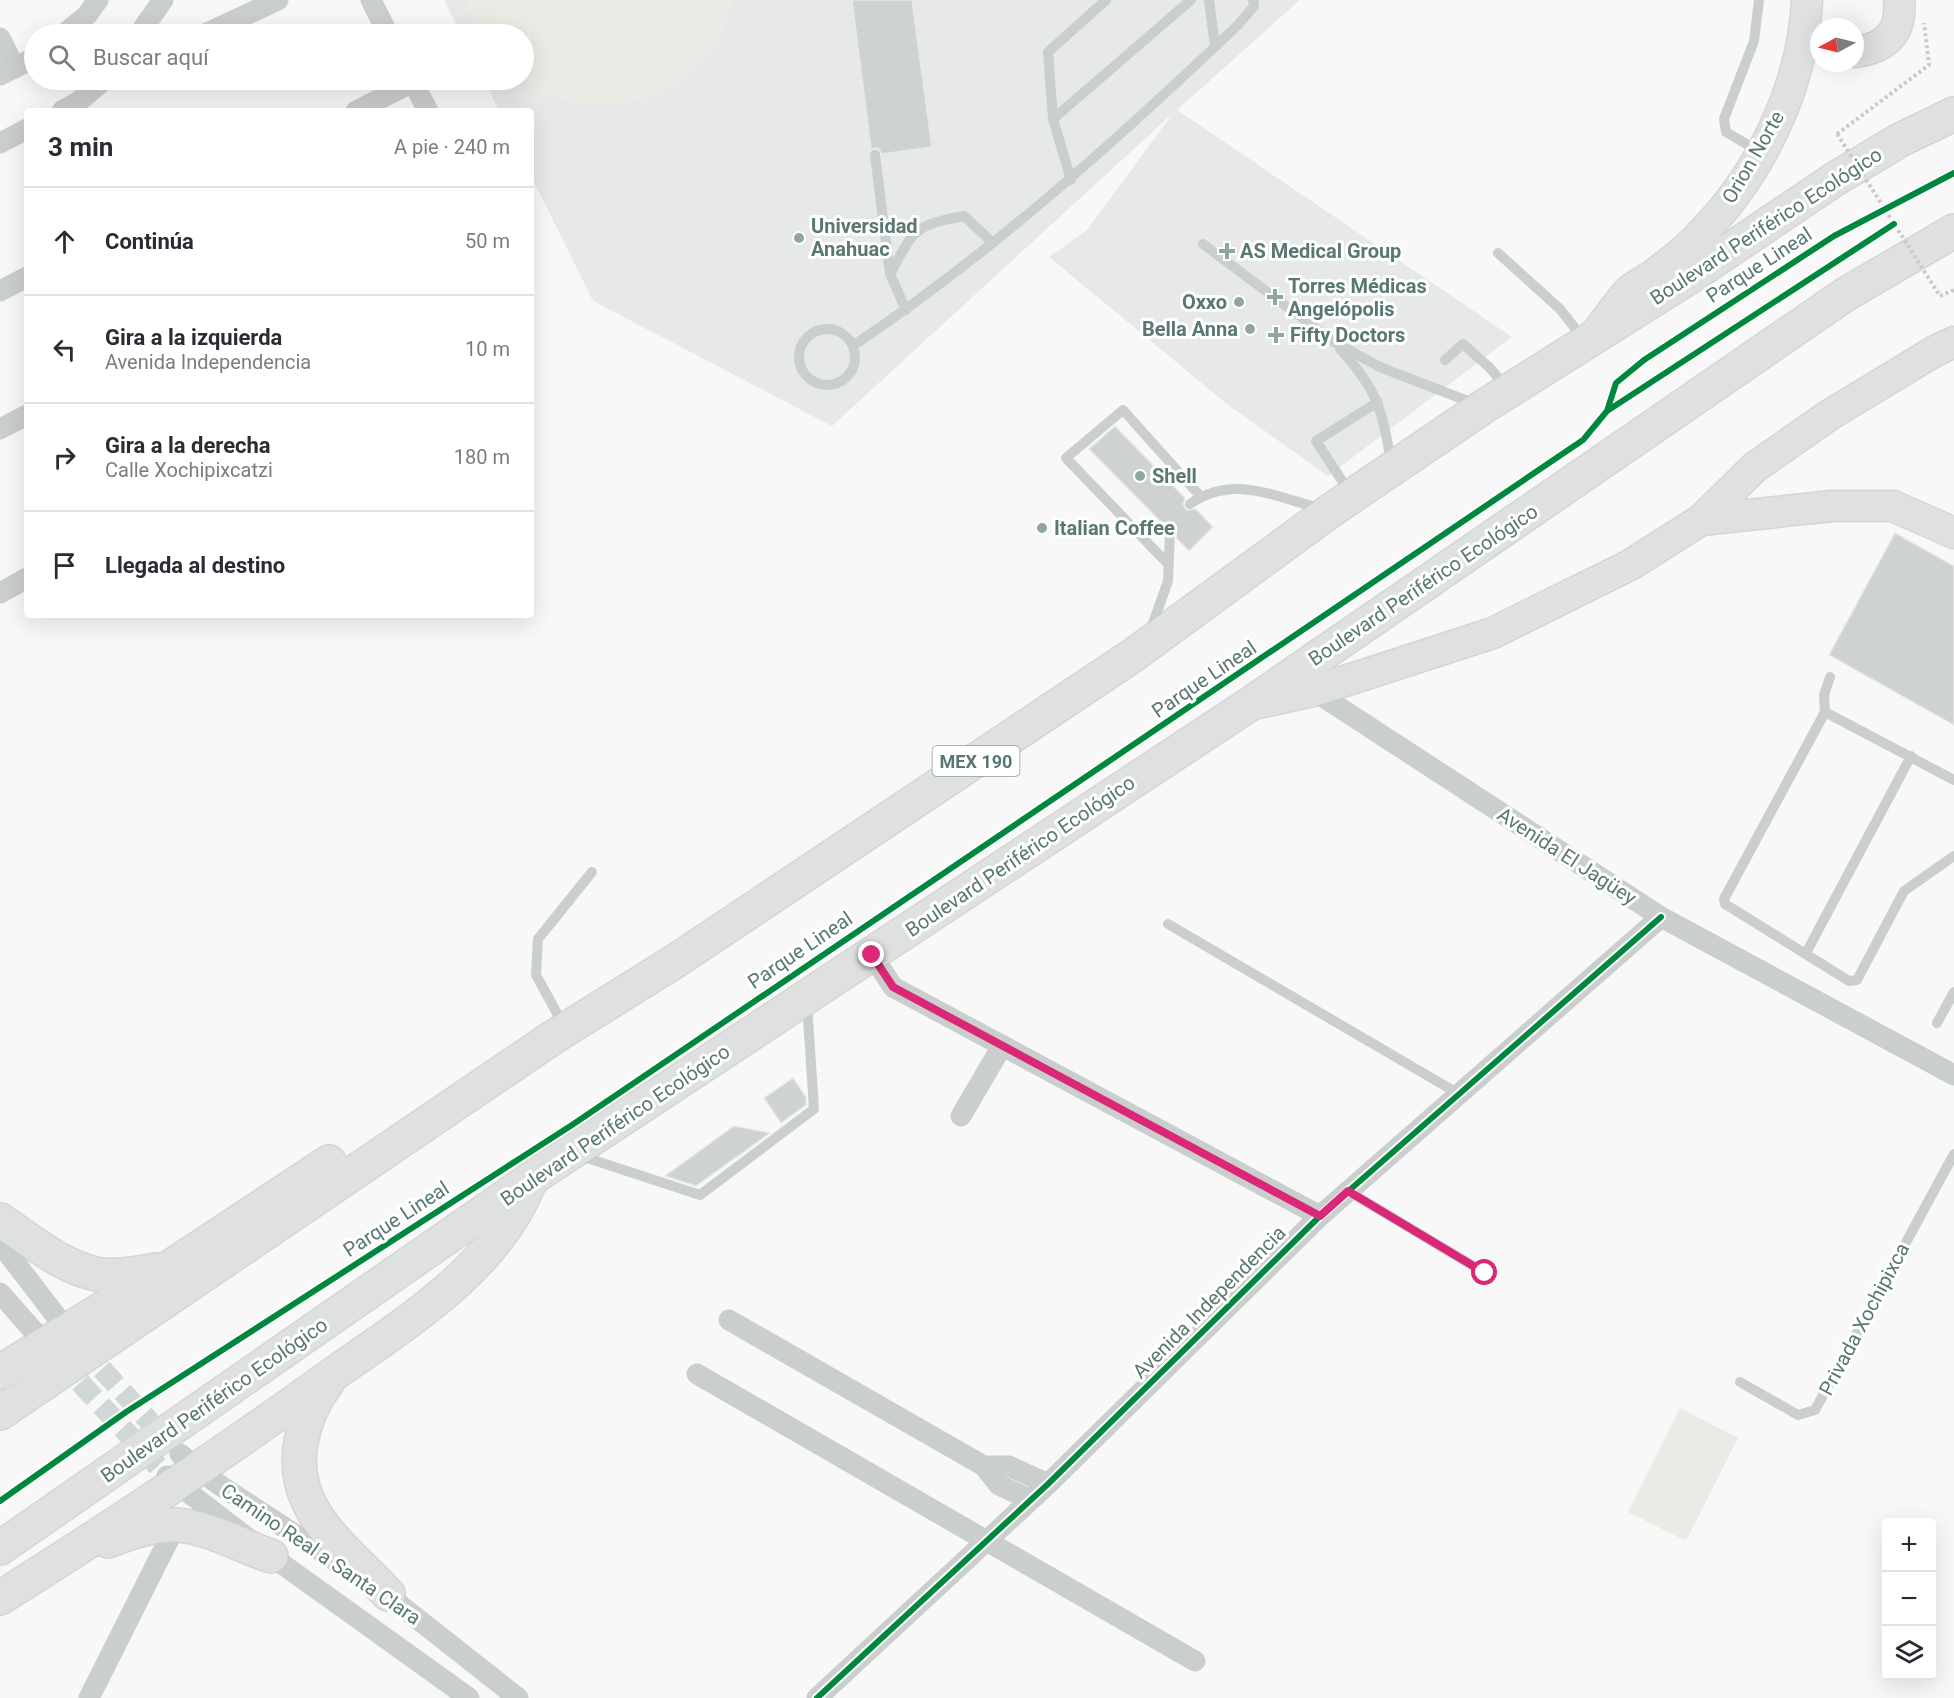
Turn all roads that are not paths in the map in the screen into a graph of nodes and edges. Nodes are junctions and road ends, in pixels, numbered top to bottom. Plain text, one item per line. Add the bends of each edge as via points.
1 (98, 0) edge
2 (163, 0) edge
3 (279, 0) edge
4 (370, 0) edge
5 (1106, 0) edge
6 (1191, 0) edge
7 (1209, 0) edge
8 (1759, 0) edge
9 (1899, 0) edge
10 (1256, 2) edge
11 (1807, 3) edge
12 (1810, 21) edge
13 (76, 24) edge
14 (147, 24) edge
15 (227, 24) edge
16 (383, 24) edge
17 (0, 38) edge
18 (1215, 47) junction
19 (1864, 49) edge
20 (24, 63) edge
21 (7, 71) edge
22 (92, 90) edge
23 (395, 90) edge
24 (417, 90) edge
25 (66, 108) edge
26 (362, 108) edge
27 (426, 108) edge
28 (1954, 114) edge
29 (1053, 120) junction
30 (24, 131) edge
31 (0, 143) edge
32 (1761, 152) junction
33 (875, 155) dead end
34 (1071, 180) junction
35 (1954, 231) edge
36 (992, 242) junction
37 (1203, 244) dead end
38 (1498, 253) dead end
39 (890, 274) junction
40 (24, 279) edge
41 (0, 291) edge
42 (906, 310) junction
43 (1590, 338) junction
44 (1334, 342) junction
45 (1954, 342) edge
46 (854, 345) junction
47 (1445, 360) dead end
48 (1495, 398) junction
49 (1378, 402) junction
50 (24, 417) edge
51 (0, 429) edge
52 (1392, 469) junction
53 (1201, 496) junction
54 (1341, 503) junction
55 (1190, 504) dead end
56 (1701, 520) junction
57 (1170, 531) dead end
58 (1954, 533) edge
59 (1169, 565) junction
60 (24, 580) edge
61 (0, 593) edge
62 (1132, 656) junction
63 (1830, 677) dead end
64 (1314, 691) junction
65 (1247, 706) junction
66 (1825, 712) junction
67 (1911, 756) junction
68 (1954, 780) edge
69 (1954, 856) edge
70 (592, 872) dead end
71 (1661, 917) junction
72 (1168, 924) dead end
73 (1806, 953) junction
74 (872, 955) junction
75 (1954, 992) edge
76 (807, 997) junction
77 (1937, 1023) dead end
78 (559, 1033) junction
79 (1002, 1046) junction
80 (1954, 1075) edge
81 (1459, 1094) junction
82 (961, 1116) dead end
83 (572, 1153) junction
84 (1954, 1154) edge
85 (531, 1179) junction
86 (1348, 1191) junction
87 (1320, 1216) junction
88 (0, 1220) edge
89 (0, 1243) edge
90 (167, 1269) junction
91 (1485, 1273) dead end
92 (0, 1293) edge
93 (729, 1320) dead end
94 (60, 1342) junction
95 (337, 1371) junction
96 (0, 1372) edge
97 (698, 1374) dead end
98 (1740, 1382) dead end
99 (0, 1413) edge
100 (984, 1466) junction
101 (181, 1471) junction
102 (1048, 1484) junction
103 (1031, 1500) junction
104 (176, 1525) junction
105 (987, 1542) junction
106 (0, 1548) edge
107 (69, 1555) junction
108 (271, 1556) junction
109 (388, 1594) junction
110 (0, 1598) edge
111 (1195, 1661) dead end
112 (89, 1698) edge
113 (469, 1698) edge
114 (518, 1698) edge
115 (817, 1698) edge

1 - 13 street
2 - 14 street
3 - 15 street
4 - 16 street
5 - 29 lane via 1048,52
6 - 29 lane
7 - 18 lane
8 - 32 lane via 1754,41 1724,119 1726,132
9 - 19 street via 1900,20 1894,33
10 - 18 lane
11 - 12 street
11 - 32 street, Orion Norte via 1789,92
17 - 21 street
18 - 34 lane
20 - 21 street
22 - 25 street
23 - 26 street
24 - 27 street
28 - 43 highway, Boulevard Periférico Ecológico / MEX 190 via 1900,140 1835,179
29 - 34 lane
30 - 31 street
32 - 43 street, Orion Norte via 1701,235 1630,291
33 - 39 lane
34 - 36 lane
35 - 65 highway, Boulevard Periférico Ecológico via 1846,294
36 - 39 lane via 964,216 928,223 912,235
36 - 42 lane
37 - 44 lane
38 - 43 lane
39 - 42 lane
40 - 41 street
42 - 46 lane
43 - 48 highway, Boulevard Periférico Ecológico / MEX 190
44 - 48 lane via 1380,367
44 - 49 lane via 1365,377
45 - 56 street via 1832,414 1764,461
46 - 46 lane via 844,333 827,328 810,333 800,348 800,366 810,381 827,386 844,380 855,366
47 - 48 lane via 1463,344 1490,368
48 - 52 highway, Boulevard Periférico Ecológico / MEX 190
49 - 52 lane
49 - 54 lane via 1316,441
50 - 51 street
52 - 54 highway, Boulevard Periférico Ecológico / MEX 190
53 - 54 lane via 1214,490 1238,488
53 - 55 lane
53 - 59 lane via 1123,410 1066,458
54 - 62 highway, Boulevard Periférico Ecológico / MEX 190
56 - 58 street via 1832,506 1893,507
56 - 64 street via 1630,565 1493,633
57 - 59 lane
59 - 62 lane via 1158,616
60 - 61 street
62 - 78 highway, Boulevard Periférico Ecológico / MEX 190 via 677,960
63 - 66 lane via 1824,695
64 - 65 street
64 - 71 street, Avenida El Jagüey
65 - 74 highway, Boulevard Periférico Ecológico
66 - 67 lane
66 - 73 lane via 1724,898 1725,904
67 - 68 lane
67 - 73 lane
69 - 73 lane via 1904,891 1857,980 1849,981
70 - 78 lane via 538,939 536,975
71 - 80 street, Avenida El Jagüey
71 - 81 street, Avenida Independencia
72 - 81 lane
74 - 76 highway, Boulevard Periférico Ecológico
74 - 79 street via 893,987
75 - 77 lane
76 - 83 highway, Boulevard Periférico Ecológico
76 - 83 lane via 814,1109 700,1195
78 - 90 highway via 531,1040 483,1064
78 - 99 highway, Boulevard Periférico Ecológico / MEX 190
79 - 82 street
79 - 87 street
81 - 86 street, Avenida Independencia
83 - 85 highway, Boulevard Periférico Ecológico
84 - 98 lane, Privada Xochipixca via 1815,1410 1798,1415
85 - 95 highway via 519,1210 467,1271
85 - 106 highway, Boulevard Periférico Ecológico
86 - 87 street, Avenida Independencia
86 - 91 lane
87 - 102 street, Avenida Independencia
88 - 90 highway via 67,1262 100,1275
89 - 94 street
90 - 94 highway
92 - 94 street
93 - 100 street
94 - 96 highway
95 - 101 highway
95 - 109 highway via 315,1401 302,1435 298,1472 302,1490 323,1526
97 - 105 street
100 - 102 street via 1009,1466
100 - 103 street via 999,1485
101 - 107 highway
101 - 108 street, Camino Real a Santa Clara
101 - 109 street, Camino Real a Santa Clara
102 - 103 street, Avenida Independencia
103 - 105 street, Avenida Independencia
104 - 107 highway via 121,1536
104 - 108 highway via 223,1537
104 - 112 street
105 - 111 street
105 - 115 street, Avenida Independencia
107 - 110 highway
108 - 113 street, Camino Real a Santa Clara
109 - 114 street, Camino Real a Santa Clara

